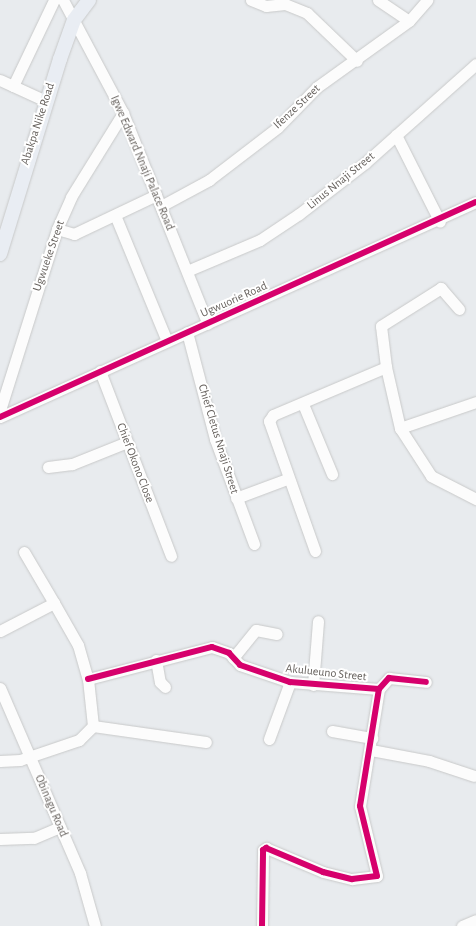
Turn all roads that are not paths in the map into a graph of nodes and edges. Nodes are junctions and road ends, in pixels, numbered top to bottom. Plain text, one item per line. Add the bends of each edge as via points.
1 (54, 0) edge
2 (83, 0) edge
3 (89, 0) edge
4 (251, 0) edge
5 (378, 0) edge
6 (427, 0) edge
7 (69, 11) edge
8 (409, 21) junction
9 (357, 61) junction
10 (476, 64) edge
11 (0, 80) edge
12 (13, 86) junction
13 (43, 100) junction
14 (123, 113) junction
15 (396, 135) junction
16 (156, 195) junction
17 (476, 202) edge
18 (161, 206) junction
19 (115, 215) junction
20 (440, 222) junction
21 (57, 228) junction
22 (1, 236) edge
23 (0, 254) edge
24 (187, 271) junction
25 (459, 309) dead end
26 (208, 324) junction
27 (187, 332) junction
28 (167, 341) junction
29 (386, 367) junction
30 (100, 371) junction
31 (476, 402) edge
32 (303, 404) junction
33 (0, 410) edge
34 (0, 417) edge
35 (400, 428) junction
36 (128, 442) junction
37 (48, 467) dead end
38 (332, 474) dead end
39 (287, 479) junction
40 (236, 498) junction
41 (476, 499) edge
42 (254, 544) dead end
43 (315, 551) dead end
44 (24, 552) dead end
45 (171, 556) dead end
46 (54, 603) junction
47 (318, 621) dead end
48 (0, 631) edge
49 (277, 634) dead end
50 (233, 658) junction
51 (156, 660) junction
52 (88, 679) junction
53 (290, 682) junction
54 (426, 682) dead end
55 (313, 685) junction
56 (165, 687) dead end
57 (0, 688) edge
58 (379, 689) junction
59 (93, 726) junction
60 (332, 731) dead end
61 (372, 738) junction
62 (270, 739) dead end
63 (206, 742) dead end
64 (371, 750) junction
65 (29, 757) junction
66 (0, 761) edge
67 (474, 776) dead end
68 (60, 827) junction
69 (0, 839) edge
70 (476, 920) edge
71 (95, 926) edge
72 (262, 926) edge
73 (462, 926) edge

1 - 12 street
2 - 7 main road, Abakpa Nike Road
3 - 7 main road, Abakpa Nike Road
4 - 9 street via 266,6 285,4 306,13
5 - 8 street
6 - 8 street, Ifenze Street
7 - 13 main road, Abakpa Nike Road
7 - 14 street, Igwe Edward Nnaji Palace Road
8 - 9 street, Ifenze Street
9 - 18 street, Ifenze Street via 317,87 278,127 209,180
10 - 15 street, Linus Nnaji Street
11 - 12 street
12 - 13 street
13 - 22 main road, Abakpa Nike Road
14 - 16 street, Igwe Edward Nnaji Palace Road
14 - 21 street, Ugwueke Street via 71,197
15 - 20 street
15 - 24 street, Linus Nnaji Street via 299,214 260,240
16 - 18 street, Igwe Edward Nnaji Palace Road
16 - 19 street
17 - 20 street, Ugwuorie Road
18 - 24 street, Igwe Edward Nnaji Palace Road
19 - 21 street via 74,234
19 - 28 street
20 - 26 street, Ugwuorie Road
21 - 33 street, Ugwueke Street
22 - 23 main road, Abakpa Nike Road
24 - 26 street, Igwe Edward Nnaji Palace Road
25 - 29 street via 441,288 383,324
26 - 27 street, Ugwuorie Road
27 - 28 street, Ugwuorie Road
27 - 40 street, Chief Cletus Nnaji Street via 215,439
28 - 30 street, Ugwuorie Road
29 - 32 street
29 - 35 street
30 - 34 street, Ugwuorie Road
30 - 36 street, Chief Okono Close
31 - 35 street
32 - 38 street
32 - 39 street via 273,415 269,421
35 - 41 street via 431,476
36 - 37 street via 72,464
36 - 45 street, Chief Okono Close
39 - 40 street
39 - 43 street
40 - 42 street, Chief Cletus Nnaji Street
44 - 46 street
46 - 48 street
46 - 52 street via 78,645
47 - 55 street
49 - 50 street via 256,630
50 - 51 street, Akulueuno Street via 212,646
50 - 53 street, Akulueuno Street via 254,670
51 - 52 street, Akulueuno Street
51 - 56 street via 160,682
52 - 59 street
53 - 55 street, Akulueuno Street
53 - 62 street
54 - 58 street, Akulueuno Street via 389,678
55 - 58 street, Akulueuno Street
57 - 65 street, Obinagu Road
58 - 61 street
59 - 63 street
59 - 65 street via 79,740
60 - 61 street
61 - 64 street
64 - 67 street via 429,761
64 - 72 street via 360,806 377,876 352,879 323,872 266,848 263,850
65 - 66 street
65 - 68 street, Obinagu Road
68 - 69 street via 34,838
68 - 71 street, Obinagu Road via 80,873
70 - 73 street

